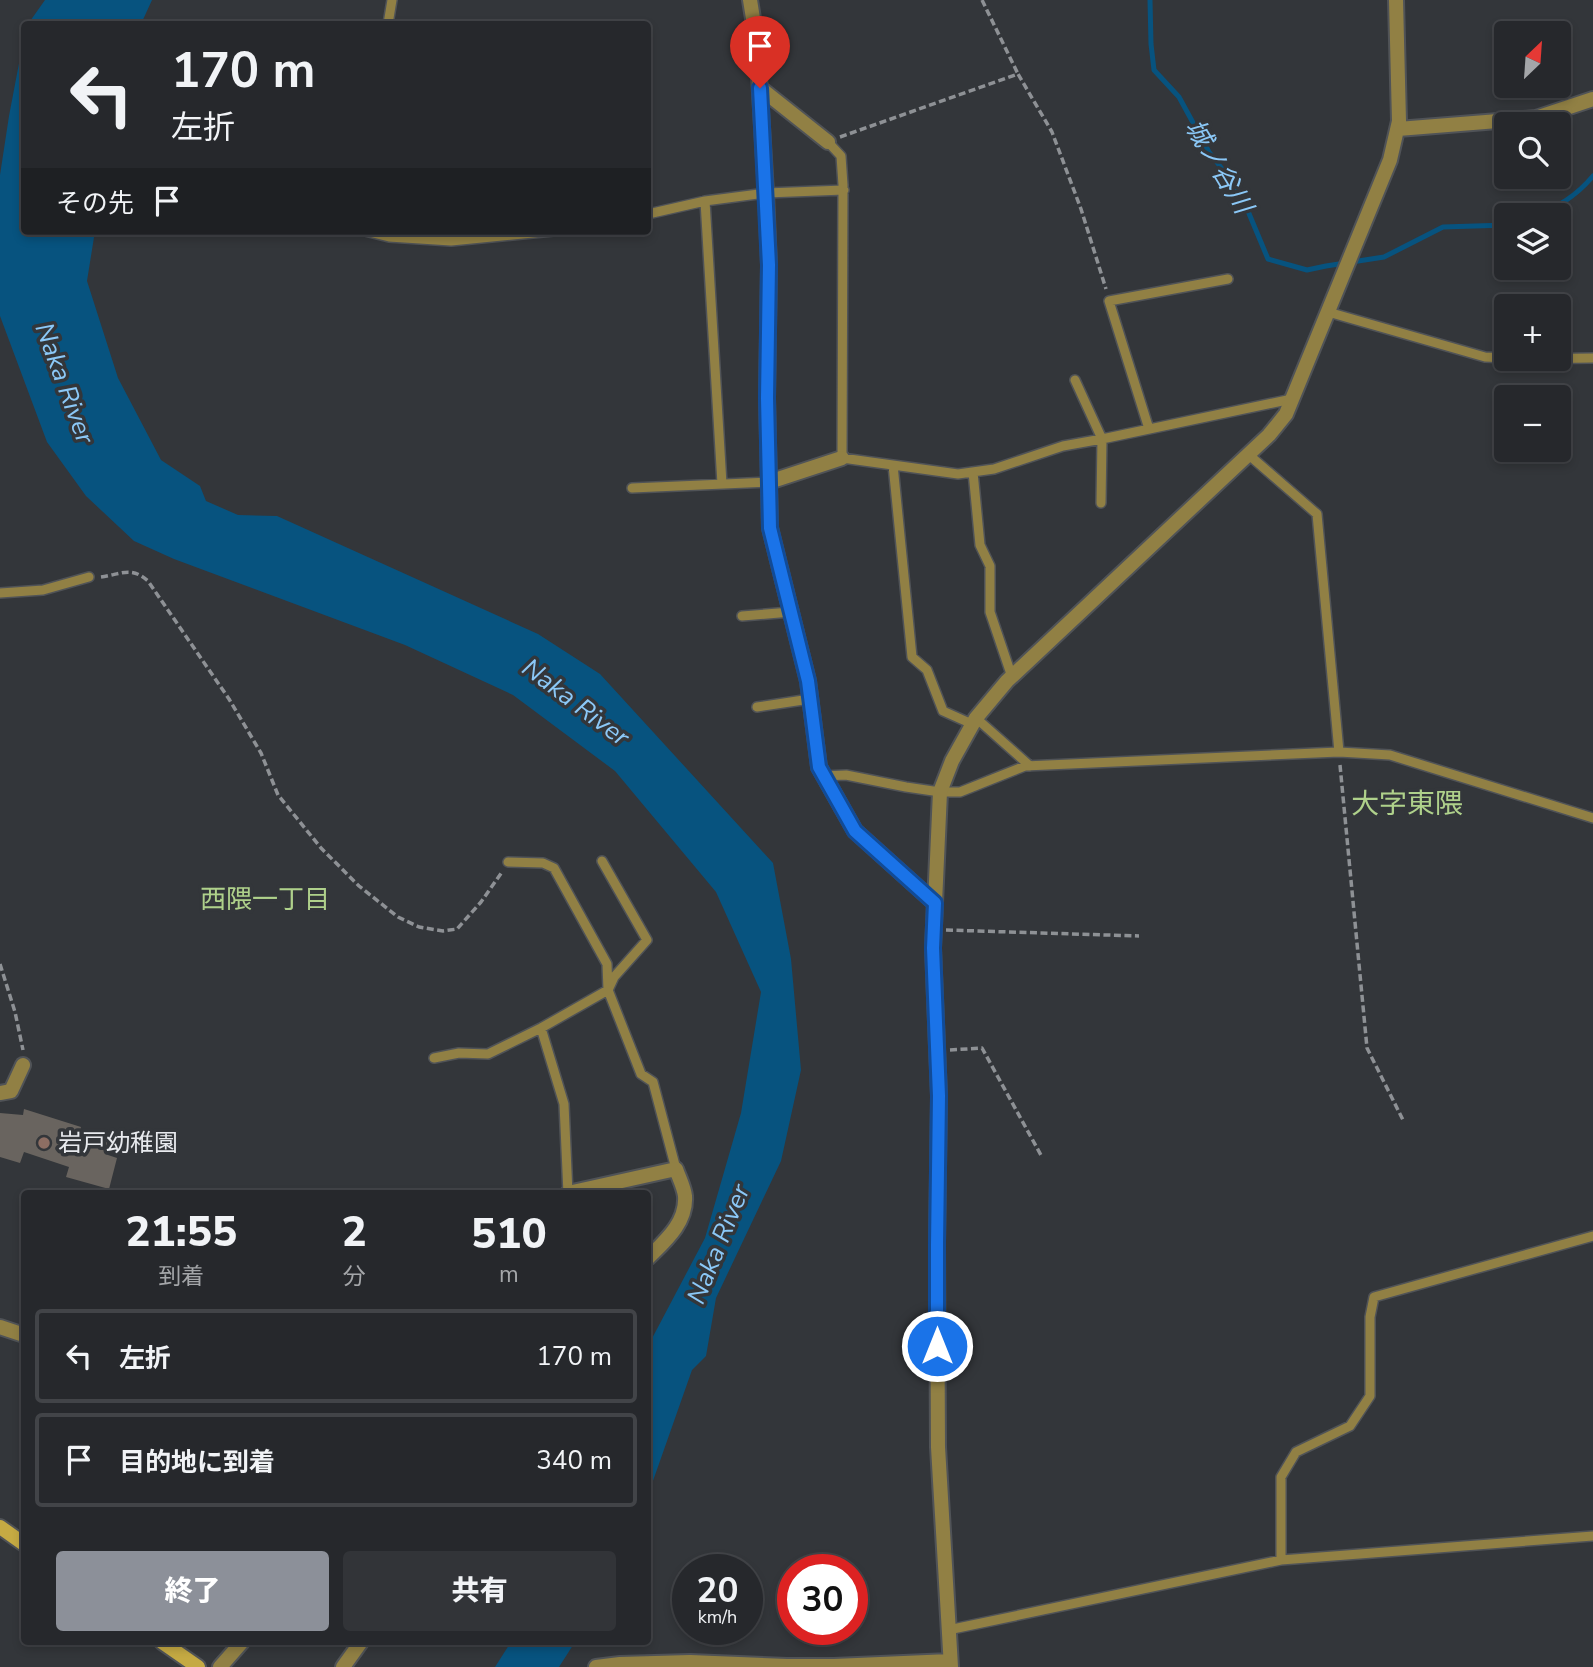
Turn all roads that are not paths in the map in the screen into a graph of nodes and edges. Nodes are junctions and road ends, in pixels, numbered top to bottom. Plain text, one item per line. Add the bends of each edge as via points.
1 (392, 0) edge
2 (750, 0) edge
3 (1396, 0) edge
4 (388, 21) edge
5 (760, 88) junction
6 (1593, 99) edge
7 (1398, 129) junction
8 (828, 142) joint
9 (844, 190) junction
10 (766, 193) junction
11 (705, 201) junction
12 (651, 213) edge
13 (381, 235) edge
14 (512, 235) edge
15 (1228, 279) dead end
16 (1328, 312) junction
17 (1494, 357) edge
18 (1571, 358) edge
19 (1593, 358) edge
20 (1075, 380) dead end
21 (1292, 398) junction
22 (1149, 429) junction
23 (1102, 439) junction
24 (1249, 455) junction
25 (842, 458) junction
26 (893, 465) junction
27 (973, 472) junction
28 (769, 482) junction
29 (722, 484) junction
30 (632, 488) dead end
31 (1101, 503) dead end
32 (89, 577) road end
33 (0, 593) edge
34 (791, 612) junction
35 (742, 616) dead end
36 (1012, 677) junction
37 (810, 699) junction
38 (757, 707) dead end
39 (974, 721) junction
40 (1339, 752) junction
41 (1030, 766) junction
42 (824, 775) junction
43 (940, 792) junction
44 (1593, 818) edge
45 (602, 861) dead end
46 (508, 862) road end
47 (935, 903) junction
48 (608, 990) junction
49 (541, 1028) junction
50 (434, 1058) dead end
51 (23, 1065) road end
52 (0, 1093) edge
53 (676, 1169) junction
54 (568, 1190) edge
55 (582, 1190) edge
56 (1593, 1236) edge
57 (651, 1255) edge
58 (0, 1327) edge
59 (21, 1334) edge
60 (0, 1527) edge
61 (1593, 1536) edge
62 (21, 1542) edge
63 (1281, 1560) junction
64 (948, 1630) junction
65 (166, 1645) edge
66 (239, 1645) edge
67 (359, 1645) edge
68 (951, 1664) edge
69 (198, 1667) edge
70 (220, 1667) edge
71 (343, 1667) edge
72 (596, 1667) edge

1 - 4 lane
2 - 5 street
3 - 7 street
5 - 8 street
5 - 10 street
6 - 7 street via 1536,118
7 - 16 street via 1390,160
8 - 9 lane via 841,156
9 - 10 lane
9 - 25 lane
10 - 11 lane
10 - 28 street
11 - 12 lane
11 - 29 lane
13 - 14 lane via 451,241
15 - 22 lane via 1109,301
16 - 17 lane
16 - 21 street
18 - 19 lane
20 - 23 lane
21 - 22 lane
21 - 24 street via 1286,414
22 - 23 lane
23 - 27 lane
23 - 31 lane
24 - 36 street
24 - 40 lane via 1317,514
25 - 26 lane
25 - 28 street
26 - 27 lane
26 - 39 lane via 912,657 927,670 943,711
27 - 36 lane via 981,545 990,566 990,612
28 - 29 lane
28 - 34 street via 770,528
29 - 30 lane
32 - 33 lane via 43,590
34 - 35 lane
34 - 37 street
36 - 39 street
37 - 38 lane
37 - 42 street
39 - 41 lane
39 - 43 street
40 - 41 lane
40 - 44 lane via 1390,755
41 - 43 lane via 960,792
42 - 43 lane
42 - 47 street via 855,831
43 - 47 street
45 - 48 lane via 647,940
46 - 48 lane via 543,863 554,868 607,964
47 - 64 street via 938,1447
48 - 49 lane
48 - 53 lane via 641,1074 653,1082
49 - 50 lane via 488,1054
49 - 54 lane via 564,1104
51 - 52 street via 10,1091
53 - 55 street
53 - 57 street via 685,1195 684,1209 676,1229
56 - 63 lane via 1374,1297 1370,1396 1350,1426 1296,1452 1281,1477
58 - 59 street
60 - 62 street
61 - 63 lane
63 - 64 lane
64 - 68 street
65 - 69 street
66 - 70 street
67 - 71 street
68 - 72 street via 690,1662

